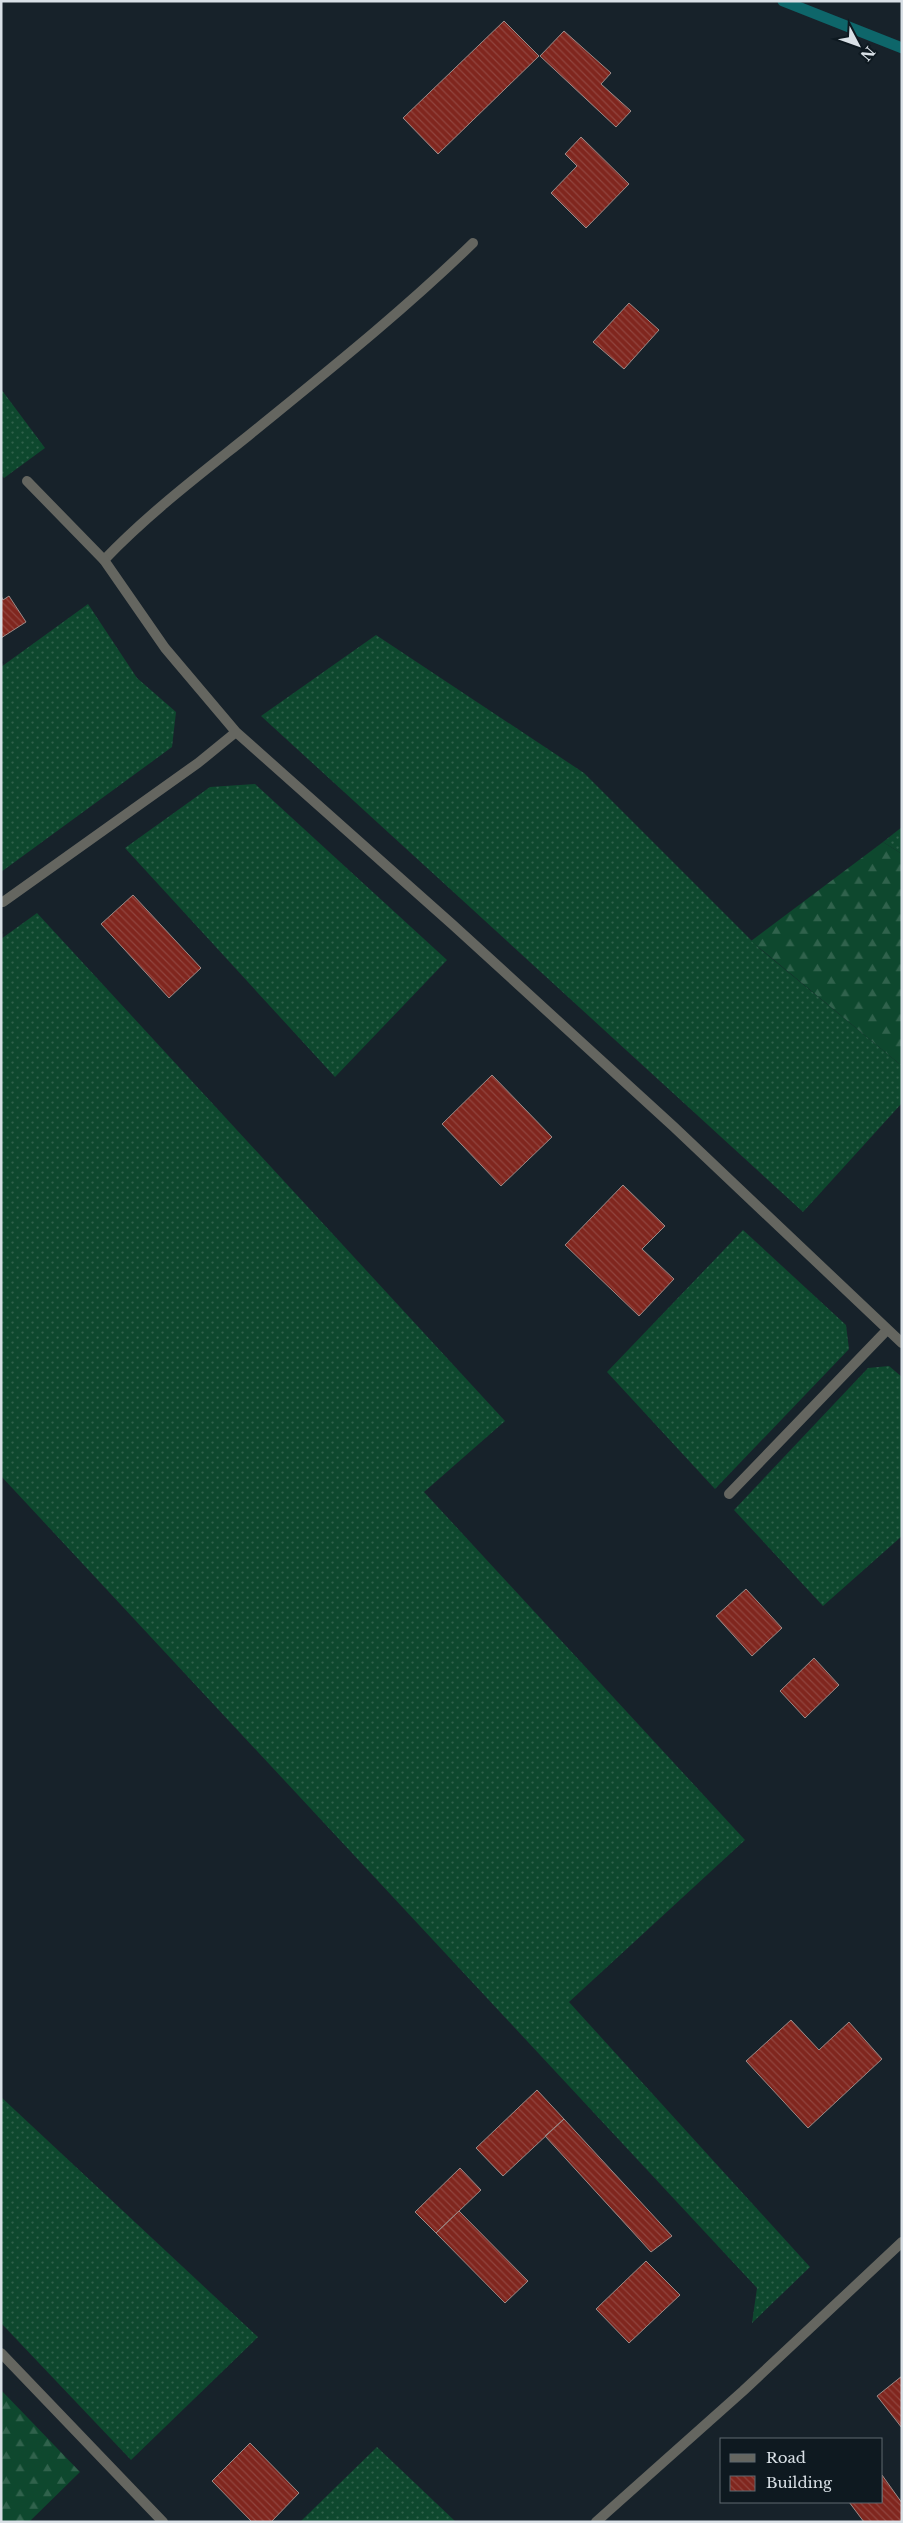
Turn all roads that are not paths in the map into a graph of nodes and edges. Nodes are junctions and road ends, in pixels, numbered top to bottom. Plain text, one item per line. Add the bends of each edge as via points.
1 (472, 243) dead end
2 (27, 481) dead end
3 (104, 560) junction
4 (236, 732) junction
5 (4, 902) dead end
6 (887, 1330) junction
7 (902, 1343) edge
8 (729, 1494) dead end
9 (902, 2242) edge
10 (1, 2353) edge
11 (162, 2522) edge
12 (596, 2522) edge

1 - 3 street via 431,284 162,503
2 - 3 street
3 - 4 street via 166,648
4 - 5 street via 198,763
4 - 6 street via 674,1127
6 - 7 street
6 - 8 street
9 - 12 street via 786,2352
10 - 11 street

